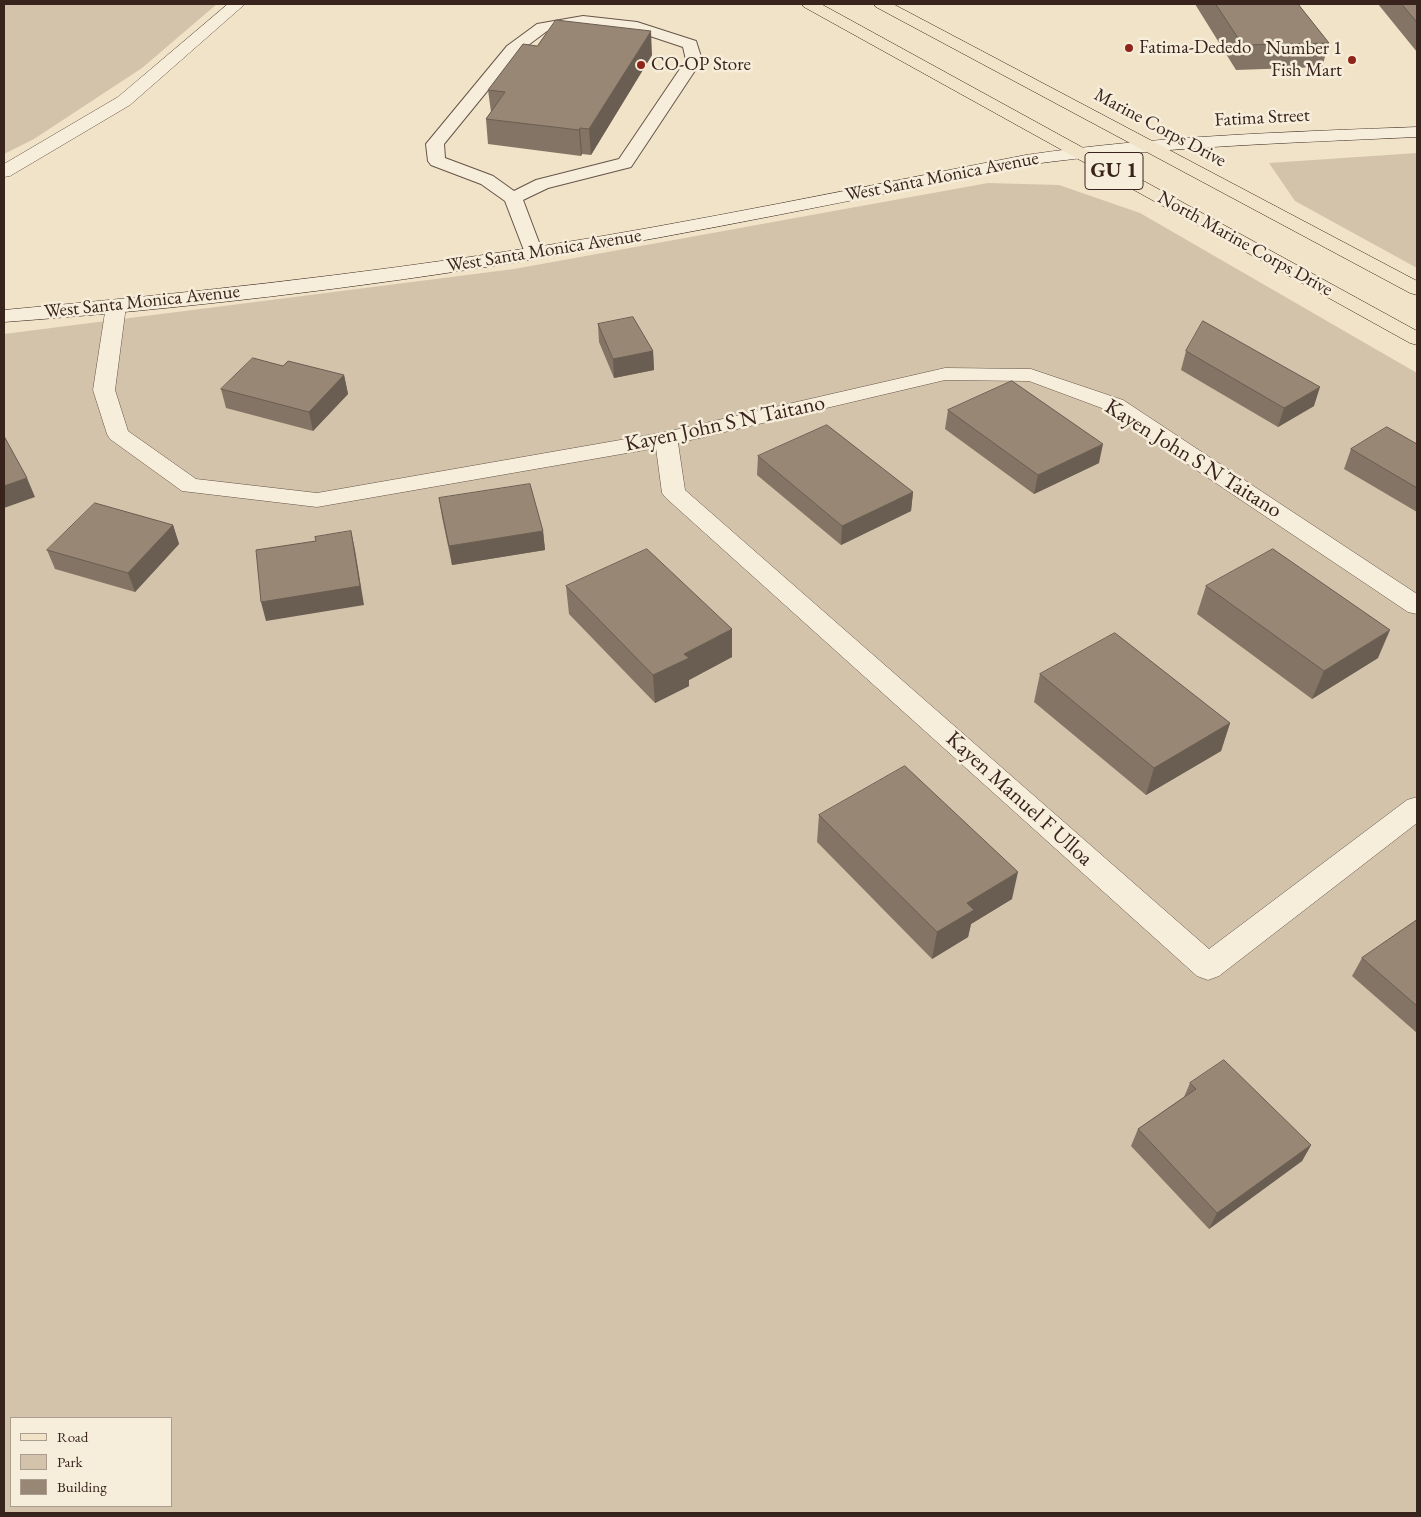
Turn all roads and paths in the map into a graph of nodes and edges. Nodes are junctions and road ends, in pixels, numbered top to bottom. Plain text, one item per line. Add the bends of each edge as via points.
1 (237, 4) edge
2 (810, 4) edge
3 (882, 4) edge
4 (1417, 132) edge
5 (1145, 145) junction
6 (1078, 152) junction
7 (4, 172) edge
8 (513, 198) junction
9 (534, 253) junction
10 (1417, 289) edge
11 (116, 306) junction
12 (4, 316) edge
13 (1417, 339) edge
14 (666, 439) junction
15 (1417, 606) edge
16 (1417, 808) edge

1 - 7 street via 124,101
2 - 6 main road, North Marine Corps Drive / GU 1
3 - 5 main road, Marine Corps Drive / GU 1
4 - 5 street, Fatima Street
5 - 6 street, Fatima Street
5 - 10 main road, Marine Corps Drive / GU 1
6 - 9 street, West Santa Monica Avenue
6 - 13 main road, North Marine Corps Drive / GU 1
8 - 8 lane via 487,180 438,161 434,144 513,49 542,28 583,21 637,27 690,44 694,60 625,163 542,184
8 - 9 lane
9 - 11 street, West Santa Monica Avenue via 345,281
11 - 12 street, West Santa Monica Avenue
11 - 14 street, Kayen John S N Taitano via 104,390 118,434 190,486 318,500
14 - 15 street, Kayen John S N Taitano via 945,374 1031,376 1115,405
14 - 16 street, Kayen Manuel F Ulloa via 674,493 1208,967

